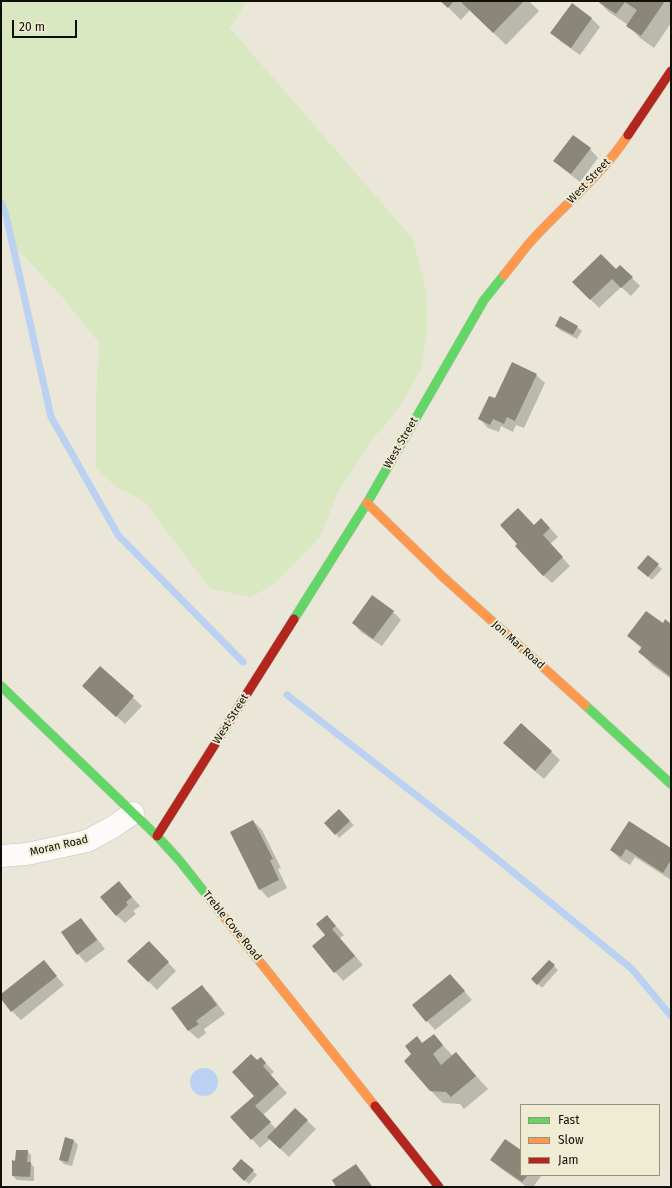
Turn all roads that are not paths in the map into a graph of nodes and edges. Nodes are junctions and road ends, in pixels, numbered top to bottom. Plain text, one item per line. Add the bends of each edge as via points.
1 (671, 71) edge
2 (367, 503) junction
3 (1, 686) edge
4 (671, 784) edge
5 (133, 813) junction
6 (157, 836) junction
7 (1, 856) edge
8 (440, 1187) edge

1 - 2 street, West Street via 617,152 534,239 484,300
2 - 4 street, Jon Mar Road via 448,581
2 - 6 street, West Street
3 - 5 street, Treble Cove Road
5 - 6 street, Treble Cove Road
5 - 7 street, Moran Road via 87,841 27,854
6 - 8 street, Treble Cove Road

